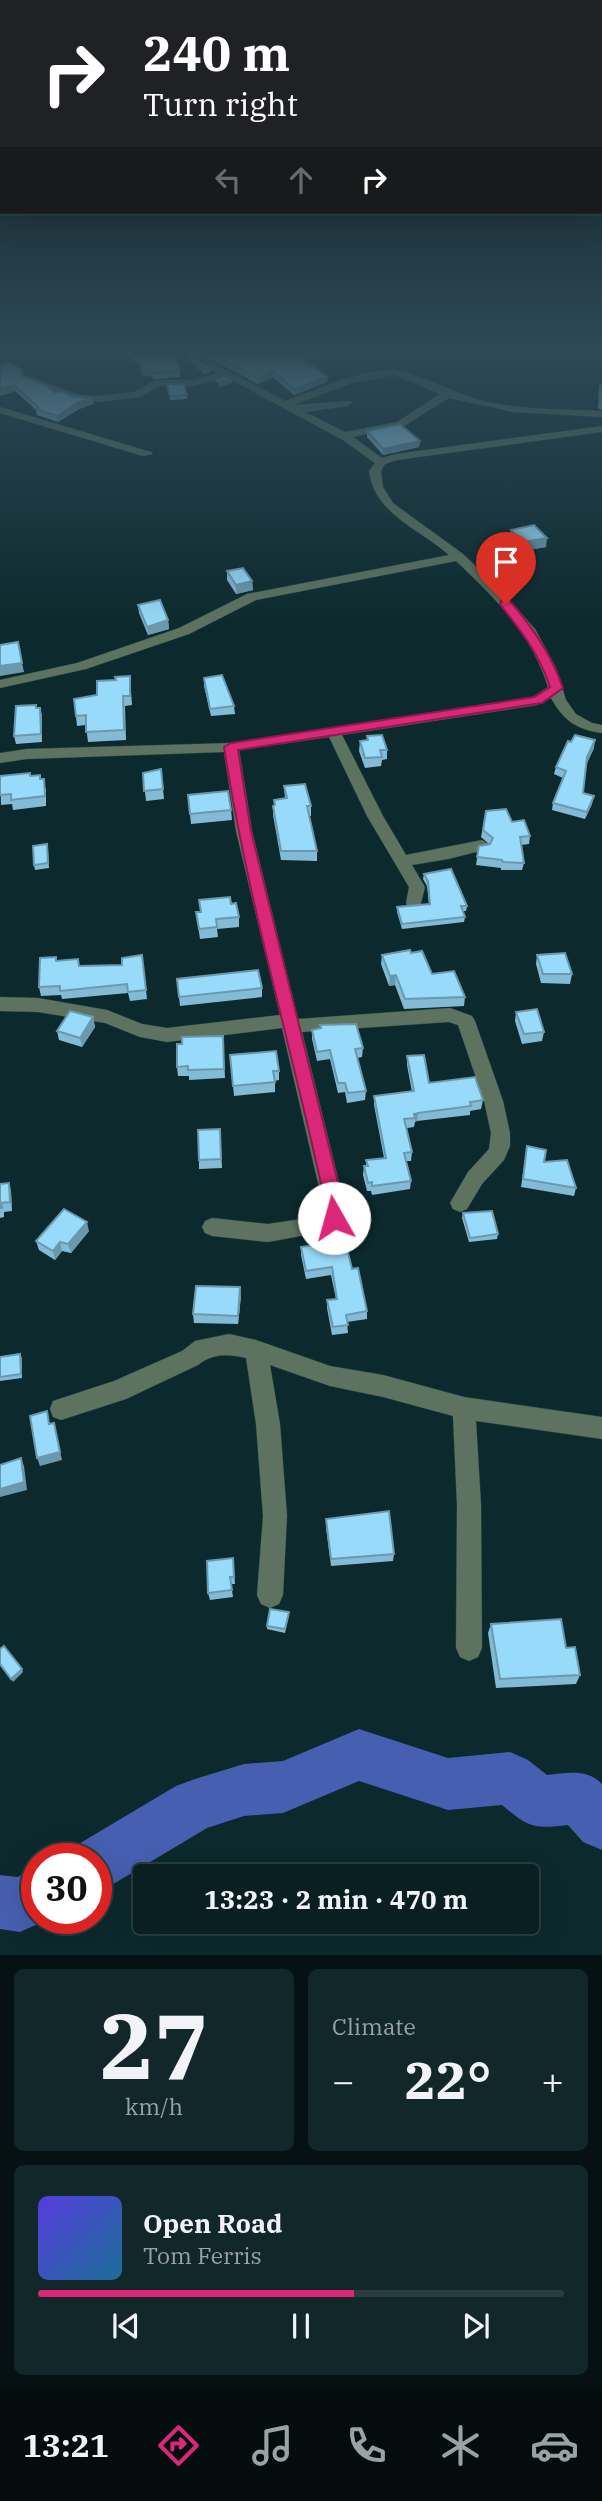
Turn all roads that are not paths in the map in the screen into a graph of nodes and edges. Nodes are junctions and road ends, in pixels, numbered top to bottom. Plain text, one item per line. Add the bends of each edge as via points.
1 (118, 445) edge
2 (356, 445) edge
3 (487, 445) edge
4 (147, 454) dead end
5 (381, 462) junction
6 (459, 557) junction
7 (0, 684) edge
8 (556, 688) junction
9 (537, 701) junction
10 (571, 718) junction
11 (602, 729) edge
12 (333, 732) junction
13 (231, 747) junction
14 (0, 758) edge
15 (482, 845) edge
16 (402, 861) junction
17 (414, 903) edge
18 (0, 1004) edge
19 (289, 1023) junction
20 (460, 1203) dead end
21 (212, 1227) dead end
22 (256, 1350) junction
23 (464, 1408) junction
24 (61, 1409) dead end
25 (602, 1428) edge
26 (270, 1595) dead end
27 (469, 1648) dead end

1 - 4 street
2 - 5 street
3 - 5 street
5 - 6 street via 375,471 377,487 389,505
6 - 7 street via 252,597 184,631 81,666
6 - 8 street via 530,632
8 - 9 street
8 - 10 street
9 - 10 street
9 - 12 street
10 - 11 street
12 - 13 street
12 - 16 street
13 - 14 street
13 - 19 street via 244,831
15 - 16 street
16 - 17 street via 417,887
18 - 19 street via 38,1005 107,1017 167,1035
19 - 20 street via 450,1015 466,1021 469,1042 492,1097 500,1146
19 - 21 street via 323,1149 334,1218 326,1224 268,1233
22 - 23 street via 330,1376
22 - 24 street via 229,1344 203,1348 118,1391
22 - 26 street via 268,1424 275,1516
23 - 25 street
23 - 27 street via 470,1505

